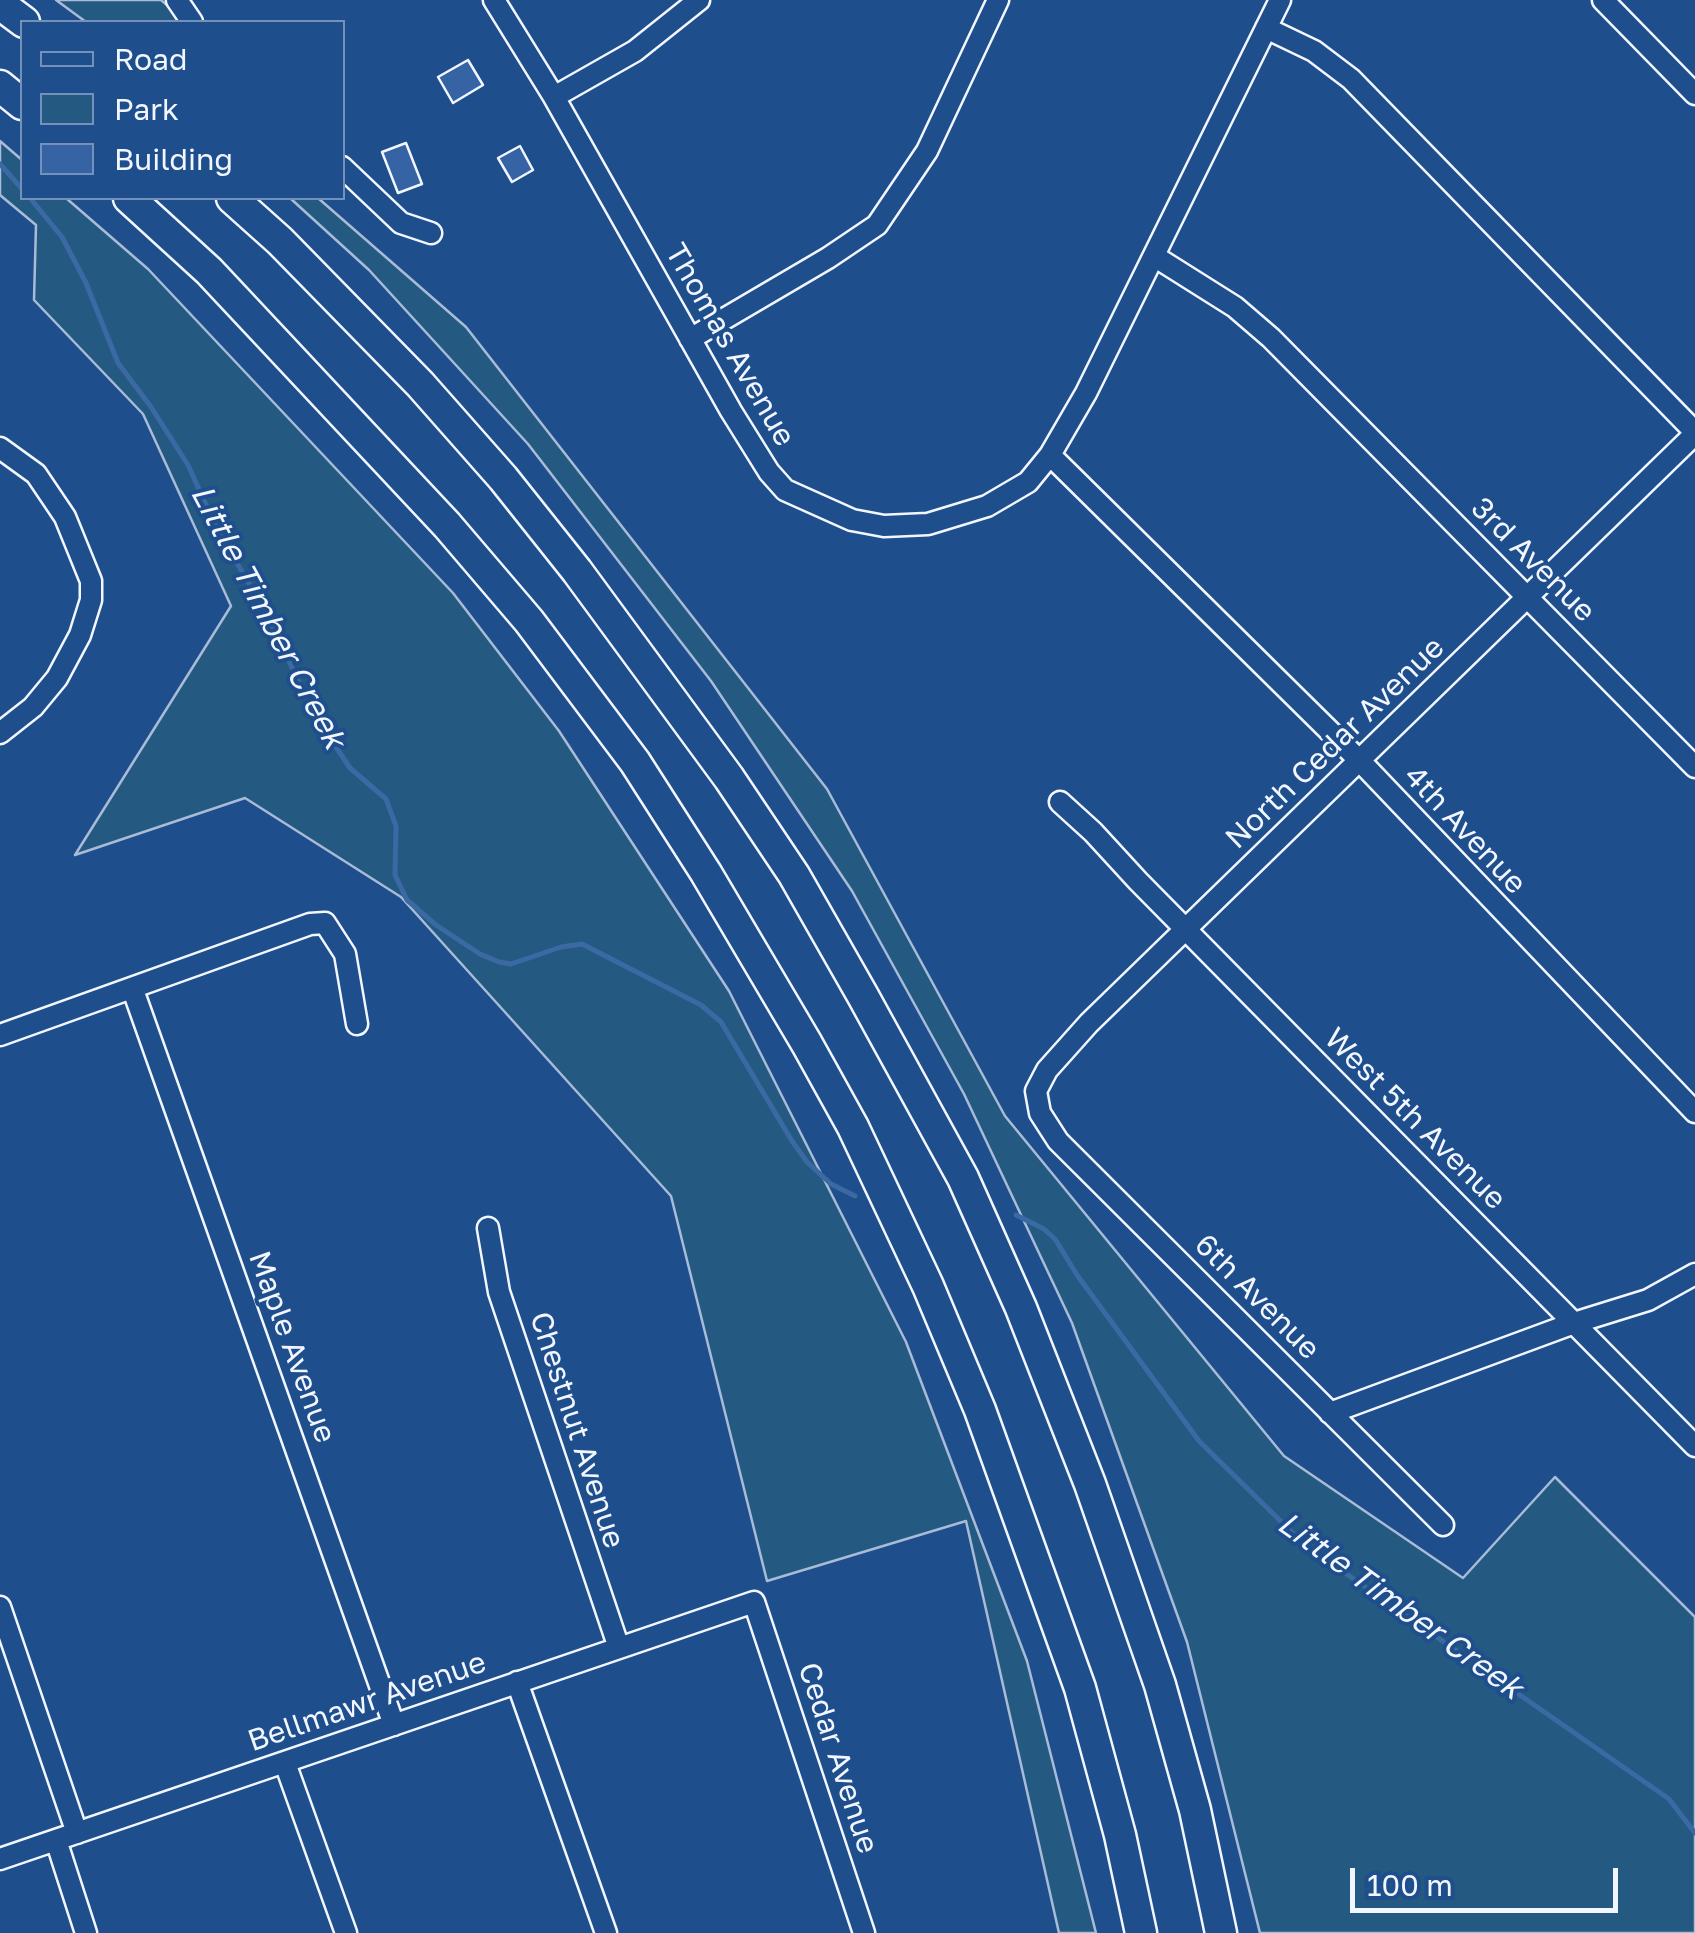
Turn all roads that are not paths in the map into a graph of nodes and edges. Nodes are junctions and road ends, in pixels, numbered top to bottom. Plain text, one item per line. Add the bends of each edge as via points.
1 (494, 0) edge
2 (700, 0) edge
3 (998, 0) edge
4 (1280, 0) edge
5 (1603, 0) edge
6 (0, 4) edge
7 (21, 20) edge
8 (1266, 28) junction
9 (0, 86) edge
10 (1695, 94) edge
11 (554, 97) junction
12 (20, 102) edge
13 (345, 170) edge
14 (131, 200) edge
15 (234, 200) edge
16 (431, 233) dead end
17 (1154, 256) junction
18 (690, 339) junction
19 (1695, 433) edge
20 (0, 448) edge
21 (1050, 455) junction
22 (1529, 598) junction
23 (0, 733) edge
24 (1360, 761) junction
25 (1695, 768) edge
26 (1060, 802) dead end
27 (1185, 929) junction
28 (133, 990) junction
29 (358, 1024) dead end
30 (0, 1035) edge
31 (1038, 1105) joint
32 (1695, 1112) edge
33 (488, 1228) dead end
34 (1695, 1274) edge
35 (1574, 1323) junction
36 (1330, 1413) junction
37 (1695, 1446) edge
38 (1442, 1525) dead end
39 (754, 1602) joint
40 (0, 1607) edge
41 (618, 1648) junction
42 (517, 1682) junction
43 (394, 1725) junction
44 (286, 1762) junction
45 (77, 1833) junction
46 (56, 1840) junction
47 (0, 1859) edge
48 (86, 1933) edge
49 (346, 1933) edge
50 (606, 1933) edge
51 (864, 1933) edge
52 (1141, 1933) edge
53 (1220, 1933) edge

1 - 11 street, Thomas Avenue
2 - 11 street via 635,51
3 - 18 street via 927,152 876,225
4 - 8 street, Thomas Avenue
5 - 10 street
6 - 7 highway
8 - 17 street, Thomas Avenue
8 - 19 street via 1351,79
9 - 12 highway
11 - 18 street, Thomas Avenue
13 - 16 street via 401,223
14 - 52 highway via 222,285 528,621 635,762 797,1026 853,1127 980,1410 1080,1688
15 - 53 highway via 420,384 540,524 729,778 853,979 963,1178 1090,1484 1160,1685
17 - 21 street, Thomas Avenue
17 - 22 street, 3rd Avenue via 1235,307
18 - 21 street, Thomas Avenue via 785,490 852,520 884,526 953,519 1028,482
19 - 22 street, North Cedar Avenue
20 - 23 street via 36,474 65,517 91,581 91,600 57,678
21 - 24 street, 4th Avenue
22 - 24 street, North Cedar Avenue
22 - 25 street, 3rd Avenue
24 - 27 street, North Cedar Avenue
24 - 32 street, 4th Avenue
26 - 27 street, West 5th Avenue
27 - 31 street, North Cedar Avenue via 1047,1070 1036,1091
27 - 35 street, West 5th Avenue
28 - 29 street via 325,923 345,954
28 - 30 street
28 - 43 street, Maple Avenue
31 - 36 street, 6th Avenue via 1058,1141
33 - 41 street, Chestnut Avenue via 500,1292
34 - 35 street via 1648,1300
35 - 36 street
35 - 37 street, West 5th Avenue
36 - 38 street, 6th Avenue
39 - 41 street, Bellmawr Avenue
39 - 51 street, Cedar Avenue
40 - 45 street
41 - 42 street, Bellmawr Avenue
42 - 43 street, Bellmawr Avenue
42 - 50 street
43 - 44 street, Bellmawr Avenue
44 - 45 street, Bellmawr Avenue
44 - 49 street
45 - 46 street, Bellmawr Avenue
46 - 47 street, Bellmawr Avenue
46 - 48 street

